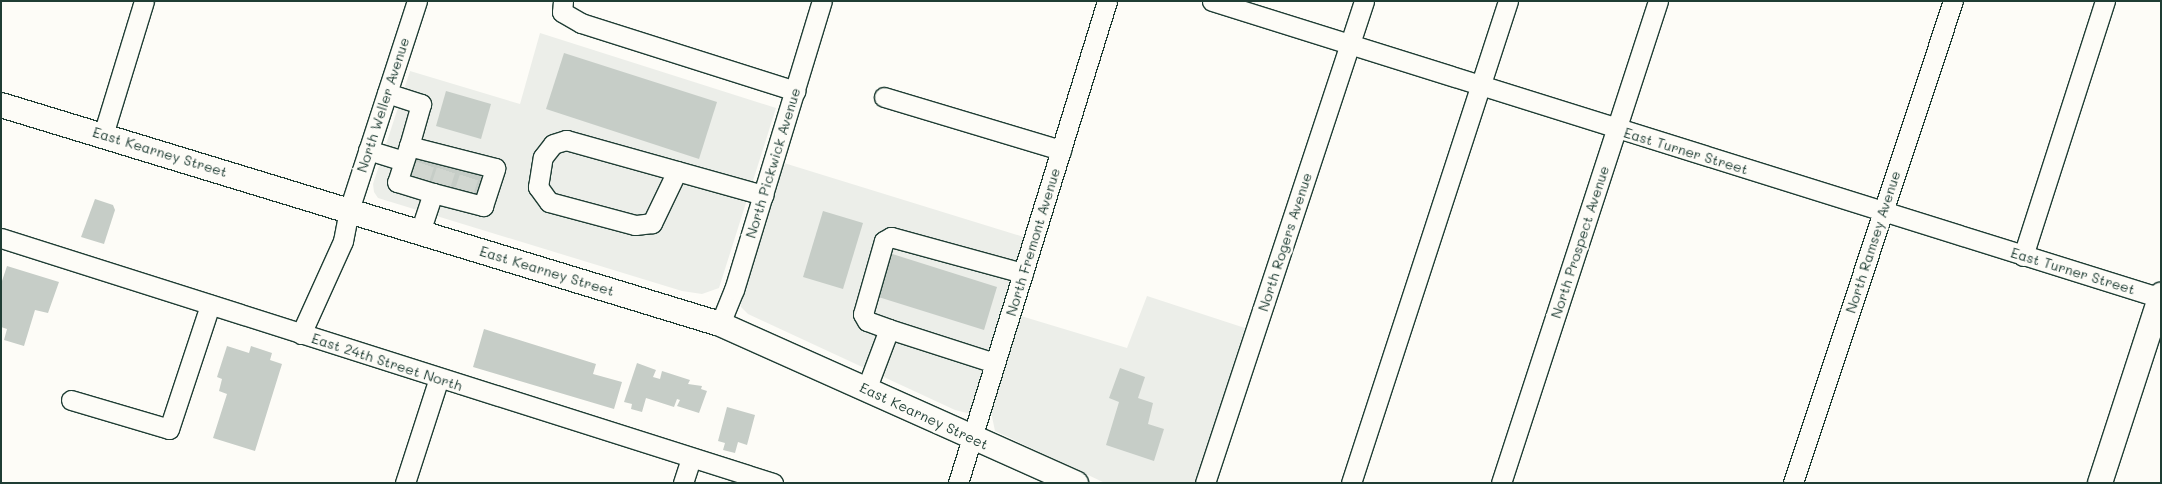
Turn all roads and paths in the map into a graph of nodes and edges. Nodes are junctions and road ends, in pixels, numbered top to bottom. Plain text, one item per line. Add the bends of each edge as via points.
1 (144, 1) edge
2 (417, 1) edge
3 (563, 1) edge
4 (1107, 1) edge
5 (1212, 1) edge
6 (1364, 1) edge
7 (1508, 1) edge
8 (1658, 1) edge
9 (1952, 1) edge
10 (2105, 1) edge
11 (818, 2) edge
12 (1350, 43) junction
13 (1481, 86) junction
14 (795, 91) junction
15 (387, 93) junction
16 (884, 97) dead end
17 (1, 105) edge
18 (1617, 130) junction
19 (103, 135) junction
20 (368, 150) junction
21 (1061, 150) junction
22 (406, 153) junction
23 (677, 171) junction
24 (430, 189) junction
25 (763, 195) junction
26 (349, 210) junction
27 (1882, 213) junction
28 (420, 232) junction
29 (1, 238) edge
30 (2023, 256) junction
31 (1023, 273) junction
32 (2160, 297) edge
33 (210, 305) junction
34 (720, 324) junction
35 (889, 329) junction
36 (301, 334) junction
37 (995, 363) junction
38 (439, 378) junction
39 (866, 390) junction
40 (71, 400) dead end
41 (972, 439) junction
42 (691, 458) junction
43 (1051, 478) edge
44 (405, 483) edge
45 (683, 483) edge
46 (773, 483) edge
47 (958, 483) edge
48 (1076, 483) edge
49 (1205, 483) edge
50 (1351, 483) edge
51 (1501, 483) edge
52 (1793, 483) edge
53 (2100, 483) edge

1 - 19 street
2 - 15 street, North Weller Avenue
3 - 14 street via 562,12 581,23
4 - 21 street, North Fremont Avenue
5 - 12 street, East Turner Street
6 - 12 street, North Rogers Avenue
7 - 13 street
8 - 18 street, North Prospect Avenue
9 - 27 street, North Ramsey Avenue
10 - 30 street
11 - 14 street, North Pickwick Avenue
12 - 13 street, East Turner Street
12 - 49 street, North Rogers Avenue
13 - 18 street, East Turner Street
13 - 50 street
14 - 25 street, North Pickwick Avenue
15 - 20 street, North Weller Avenue
15 - 22 street via 421,104
16 - 21 street
17 - 19 main road, East Kearney Street
18 - 27 street, East Turner Street
18 - 51 street, North Prospect Avenue
19 - 26 main road, East Kearney Street
20 - 22 street
20 - 26 street, North Weller Avenue
21 - 31 street, North Fremont Avenue
22 - 24 street via 397,182
22 - 24 street via 427,155 471,168 494,168 483,206
23 - 23 street via 566,140 552,144 543,157 538,187 549,202 635,224 652,223
23 - 25 street
24 - 28 street
25 - 34 street, North Pickwick Avenue
26 - 28 main road, East Kearney Street
26 - 36 street, North Weller Avenue via 343,241
27 - 30 street, East Turner Street
27 - 52 street, North Ramsey Avenue
28 - 34 main road, East Kearney Street
29 - 33 street, East 24th Street North
30 - 32 street, East Turner Street
31 - 35 street via 891,237 884,241 879,252 863,314 867,321
31 - 37 street, North Fremont Avenue
32 - 53 main road
33 - 36 street, East 24th Street North
33 - 40 street via 169,429
34 - 39 main road, East Kearney Street
35 - 37 street
35 - 39 street
36 - 38 street, East 24th Street North
37 - 41 street, North Fremont Avenue
38 - 42 street, East 24th Street North
38 - 44 street
39 - 41 main road, East Kearney Street
41 - 43 main road, East Kearney Street
41 - 47 street, North Fremont Avenue
42 - 45 street
42 - 46 street, East 24th Street North
43 - 48 main road, East Kearney Street

